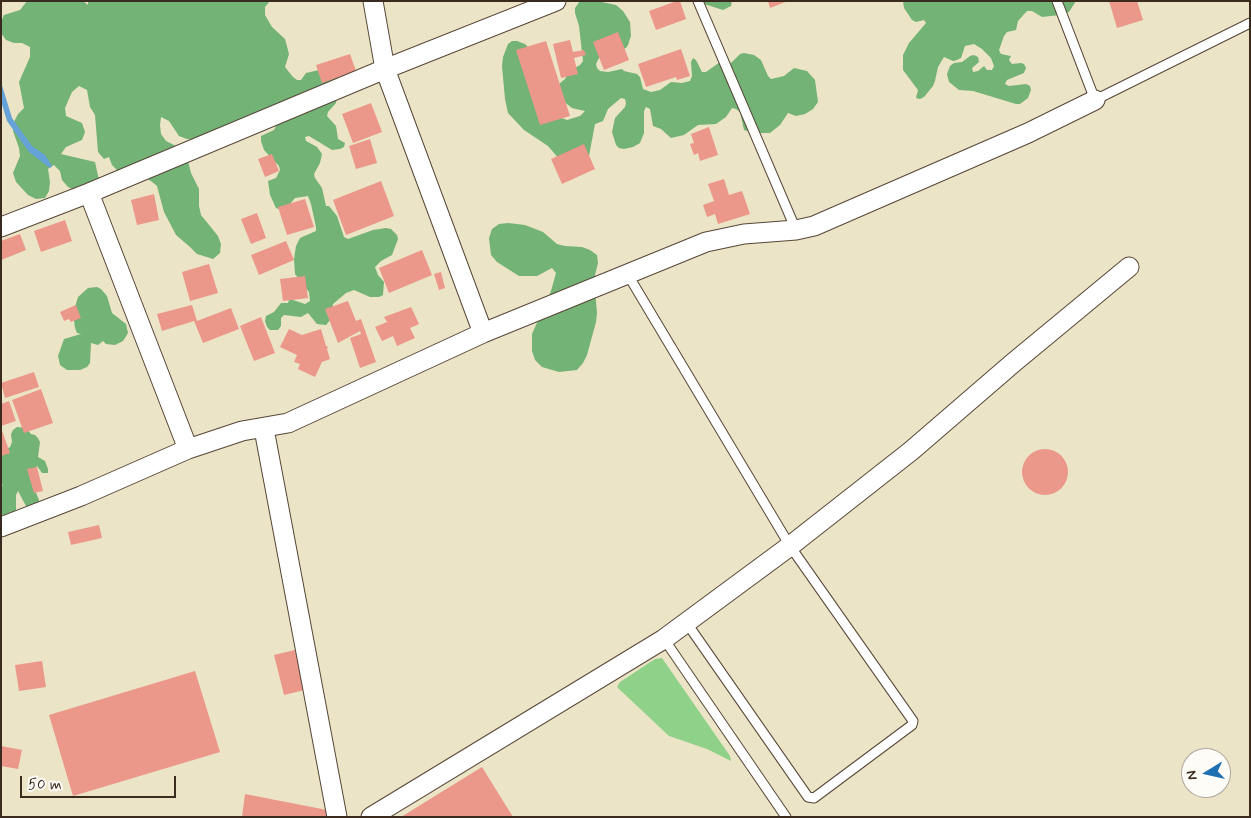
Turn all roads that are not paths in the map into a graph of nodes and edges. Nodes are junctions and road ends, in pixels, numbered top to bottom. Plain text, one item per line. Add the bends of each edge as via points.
1 (373, 1) edge
2 (556, 1) edge
3 (698, 1) edge
4 (1057, 1) edge
5 (1250, 23) edge
6 (385, 69) junction
7 (1095, 100) junction
8 (89, 193) junction
9 (1, 227) edge
10 (796, 230) junction
11 (1129, 267) dead end
12 (628, 275) junction
13 (483, 334) junction
14 (264, 428) junction
15 (188, 449) junction
16 (1, 527) edge
17 (790, 546) junction
18 (686, 622) junction
19 (664, 639) junction
20 (337, 817) edge
21 (371, 817) edge
22 (786, 817) edge

1 - 6 street
2 - 6 street
3 - 10 lane
4 - 7 lane
5 - 7 lane
6 - 8 street
6 - 13 street
7 - 10 street via 1028,133 814,226
8 - 9 street
8 - 15 street
10 - 12 street via 744,234 706,242
11 - 17 street via 911,451
12 - 13 street
12 - 17 lane
13 - 14 street via 288,423
14 - 15 street
14 - 20 street
15 - 16 street
17 - 18 street
17 - 18 lane via 913,721 814,798 808,797
18 - 19 street
19 - 21 street
19 - 22 lane

